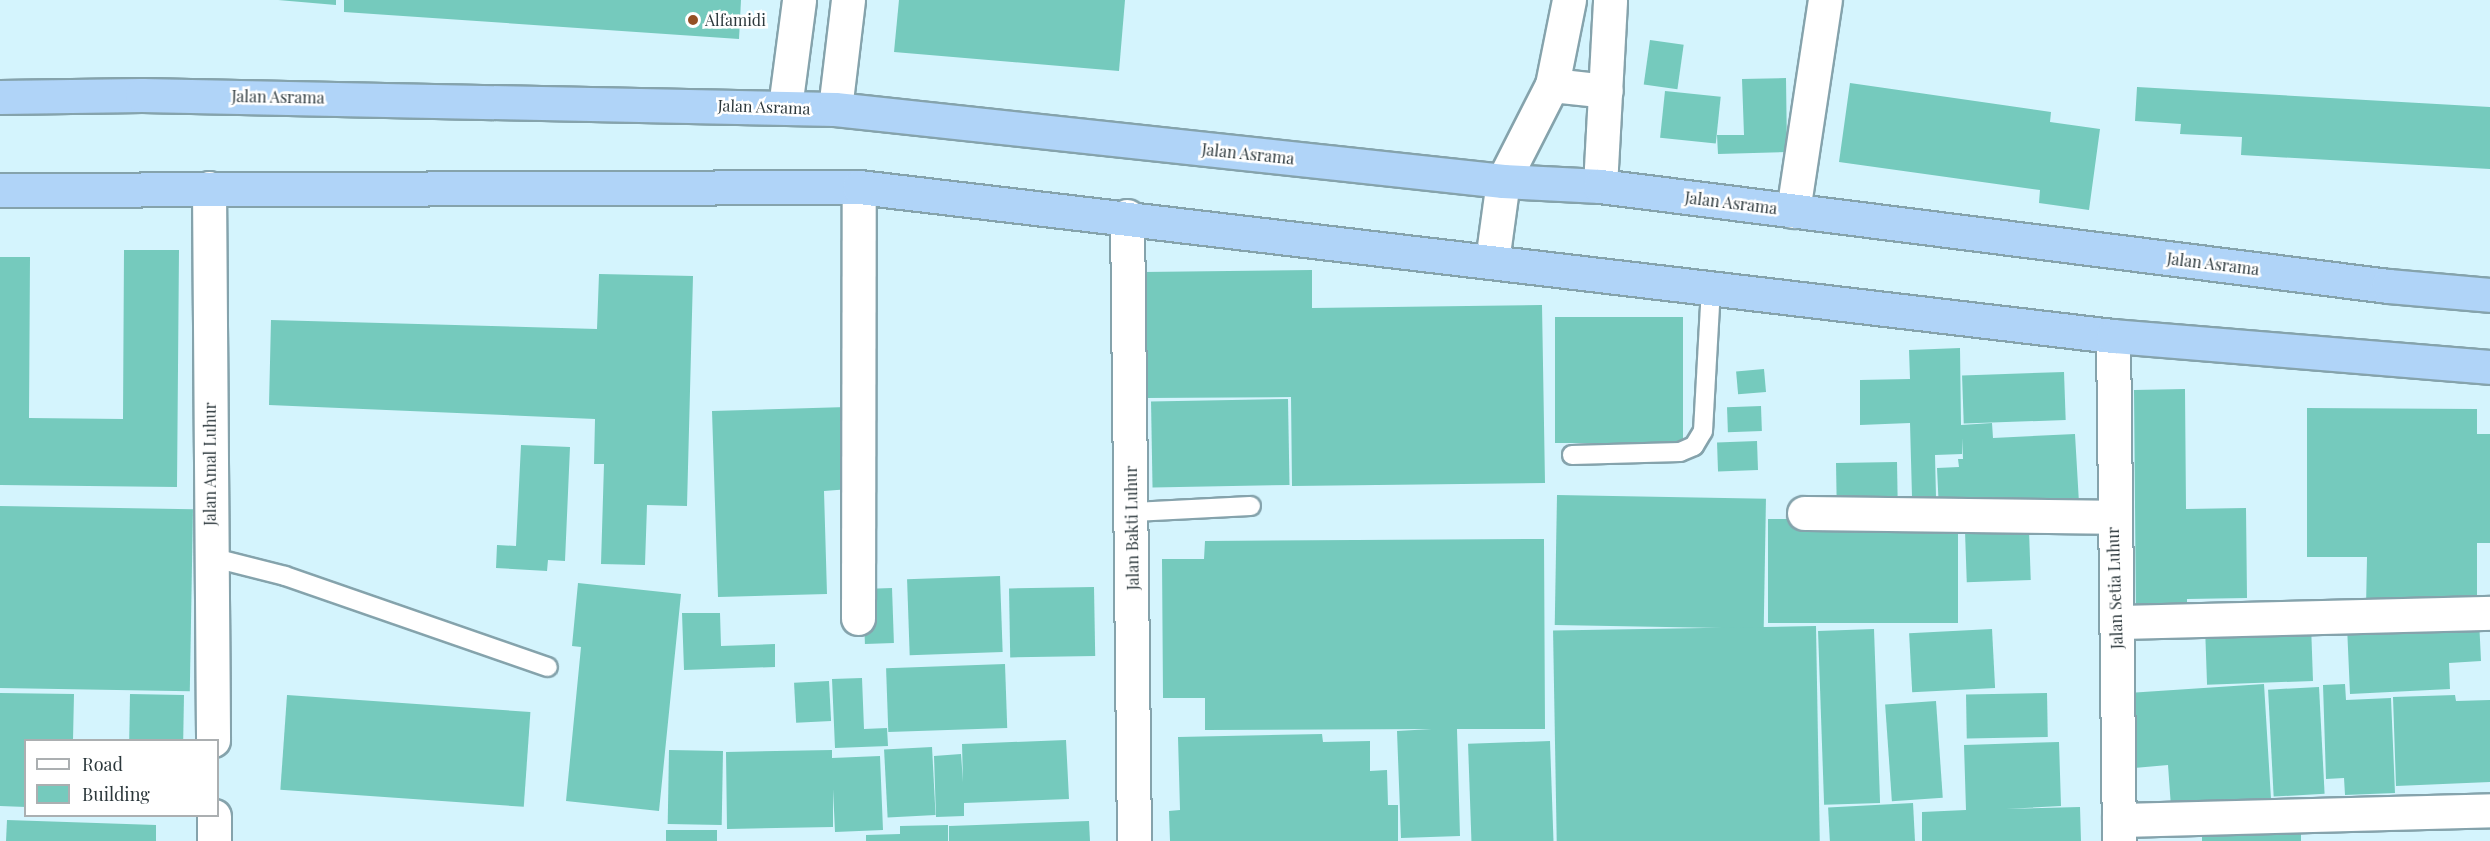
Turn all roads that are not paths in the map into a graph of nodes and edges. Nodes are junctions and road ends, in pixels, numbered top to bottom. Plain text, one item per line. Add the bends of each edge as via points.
1 (799, 0) edge
2 (848, 0) edge
3 (1569, 0) edge
4 (1610, 0) edge
5 (1825, 0) edge
6 (1552, 85) junction
7 (1606, 91) junction
8 (0, 97) edge
9 (785, 106) junction
10 (835, 109) junction
11 (1503, 181) junction
12 (1600, 186) junction
13 (859, 187) junction
14 (209, 188) junction
15 (0, 190) edge
16 (1793, 211) junction
17 (1127, 216) junction
18 (1492, 261) junction
19 (1711, 287) junction
20 (2490, 295) edge
21 (2113, 336) junction
22 (2490, 368) edge
23 (1572, 455) dead end
24 (1251, 506) dead end
25 (1133, 512) junction
26 (1804, 513) dead end
27 (2112, 517) junction
28 (210, 557) junction
29 (2490, 613) edge
30 (858, 618) dead end
31 (2117, 622) junction
32 (548, 667) dead end
33 (213, 739) edge
34 (2490, 810) edge
35 (214, 817) edge
36 (2119, 831) edge
37 (214, 841) edge
38 (1134, 841) edge

1 - 9 street
2 - 10 street
3 - 6 street
4 - 7 street
5 - 16 street
6 - 7 street
6 - 11 street
7 - 12 street
8 - 9 highway, Jalan Asrama via 142,95
9 - 10 highway, Jalan Asrama
10 - 11 highway, Jalan Asrama
11 - 12 highway, Jalan Asrama
11 - 18 street
12 - 16 highway, Jalan Asrama
13 - 14 highway
13 - 17 highway
13 - 30 street
14 - 15 highway
14 - 28 street, Jalan Amal Luhur
16 - 20 highway, Jalan Asrama via 2388,286
17 - 18 highway
17 - 25 street, Jalan Bakti Luhur
18 - 19 highway
19 - 21 highway
19 - 23 lane via 1703,431 1694,446 1680,452
21 - 22 highway
21 - 27 street, Jalan Setia Luhur
24 - 25 lane
25 - 38 street, Jalan Bakti Luhur
26 - 27 street
27 - 31 street, Jalan Setia Luhur
28 - 32 lane via 285,576
28 - 33 street, Jalan Amal Luhur
29 - 31 street
31 - 36 street, Jalan Setia Luhur
34 - 36 street
35 - 37 street

